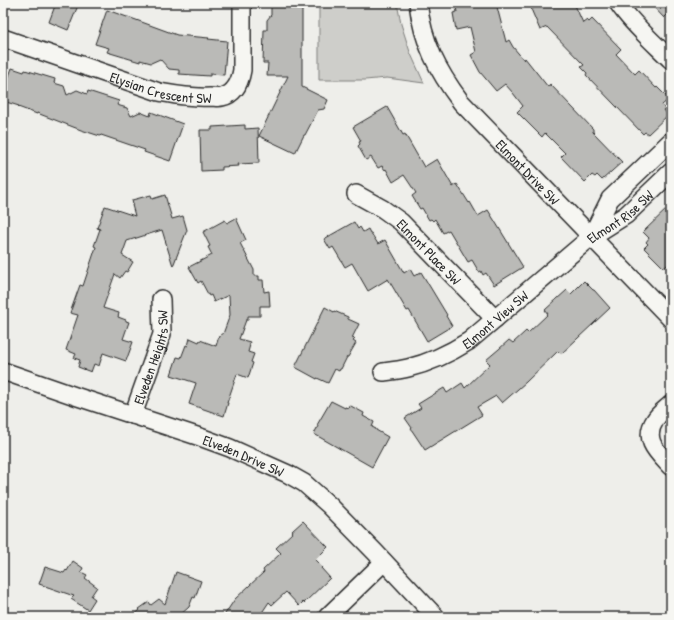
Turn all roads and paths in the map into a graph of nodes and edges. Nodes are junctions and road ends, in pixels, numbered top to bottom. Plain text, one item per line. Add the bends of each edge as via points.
1 (242, 3) edge
2 (418, 3) edge
3 (618, 3) edge
4 (3, 38) edge
5 (671, 60) edge
6 (671, 141) edge
7 (645, 165) junction
8 (666, 177) edge
9 (356, 194) dead end
10 (591, 237) junction
11 (161, 299) dead end
12 (495, 319) junction
13 (671, 319) edge
14 (3, 371) edge
15 (383, 372) dead end
16 (671, 404) edge
17 (134, 415) junction
18 (671, 467) edge
19 (384, 562) junction
20 (327, 617) edge
21 (436, 617) edge

1 - 4 street, Elysian Crescent SW via 241,78 238,85 223,97 199,98 159,92
2 - 10 street, Elmont Drive SW via 422,27 432,55 461,102
3 - 5 street
6 - 7 street, Elmont Rise SW
7 - 8 street, Elmont Rise SW
7 - 10 street, Elmont Rise SW via 610,199
8 - 10 street, Elmont Rise SW via 626,215
9 - 12 street, Elmont Place SW via 401,222
10 - 12 street, Elmont View SW
10 - 13 street, Elmont Drive SW
11 - 17 street, Elveden Heights SW via 162,334
12 - 15 street, Elmont View SW via 469,341 440,357 408,368
14 - 17 street, Elveden Drive SW
16 - 18 street via 655,419 650,433 654,449
17 - 19 street, Elveden Drive SW via 230,448 304,483
19 - 20 street
19 - 21 street, Elveden Drive SW

